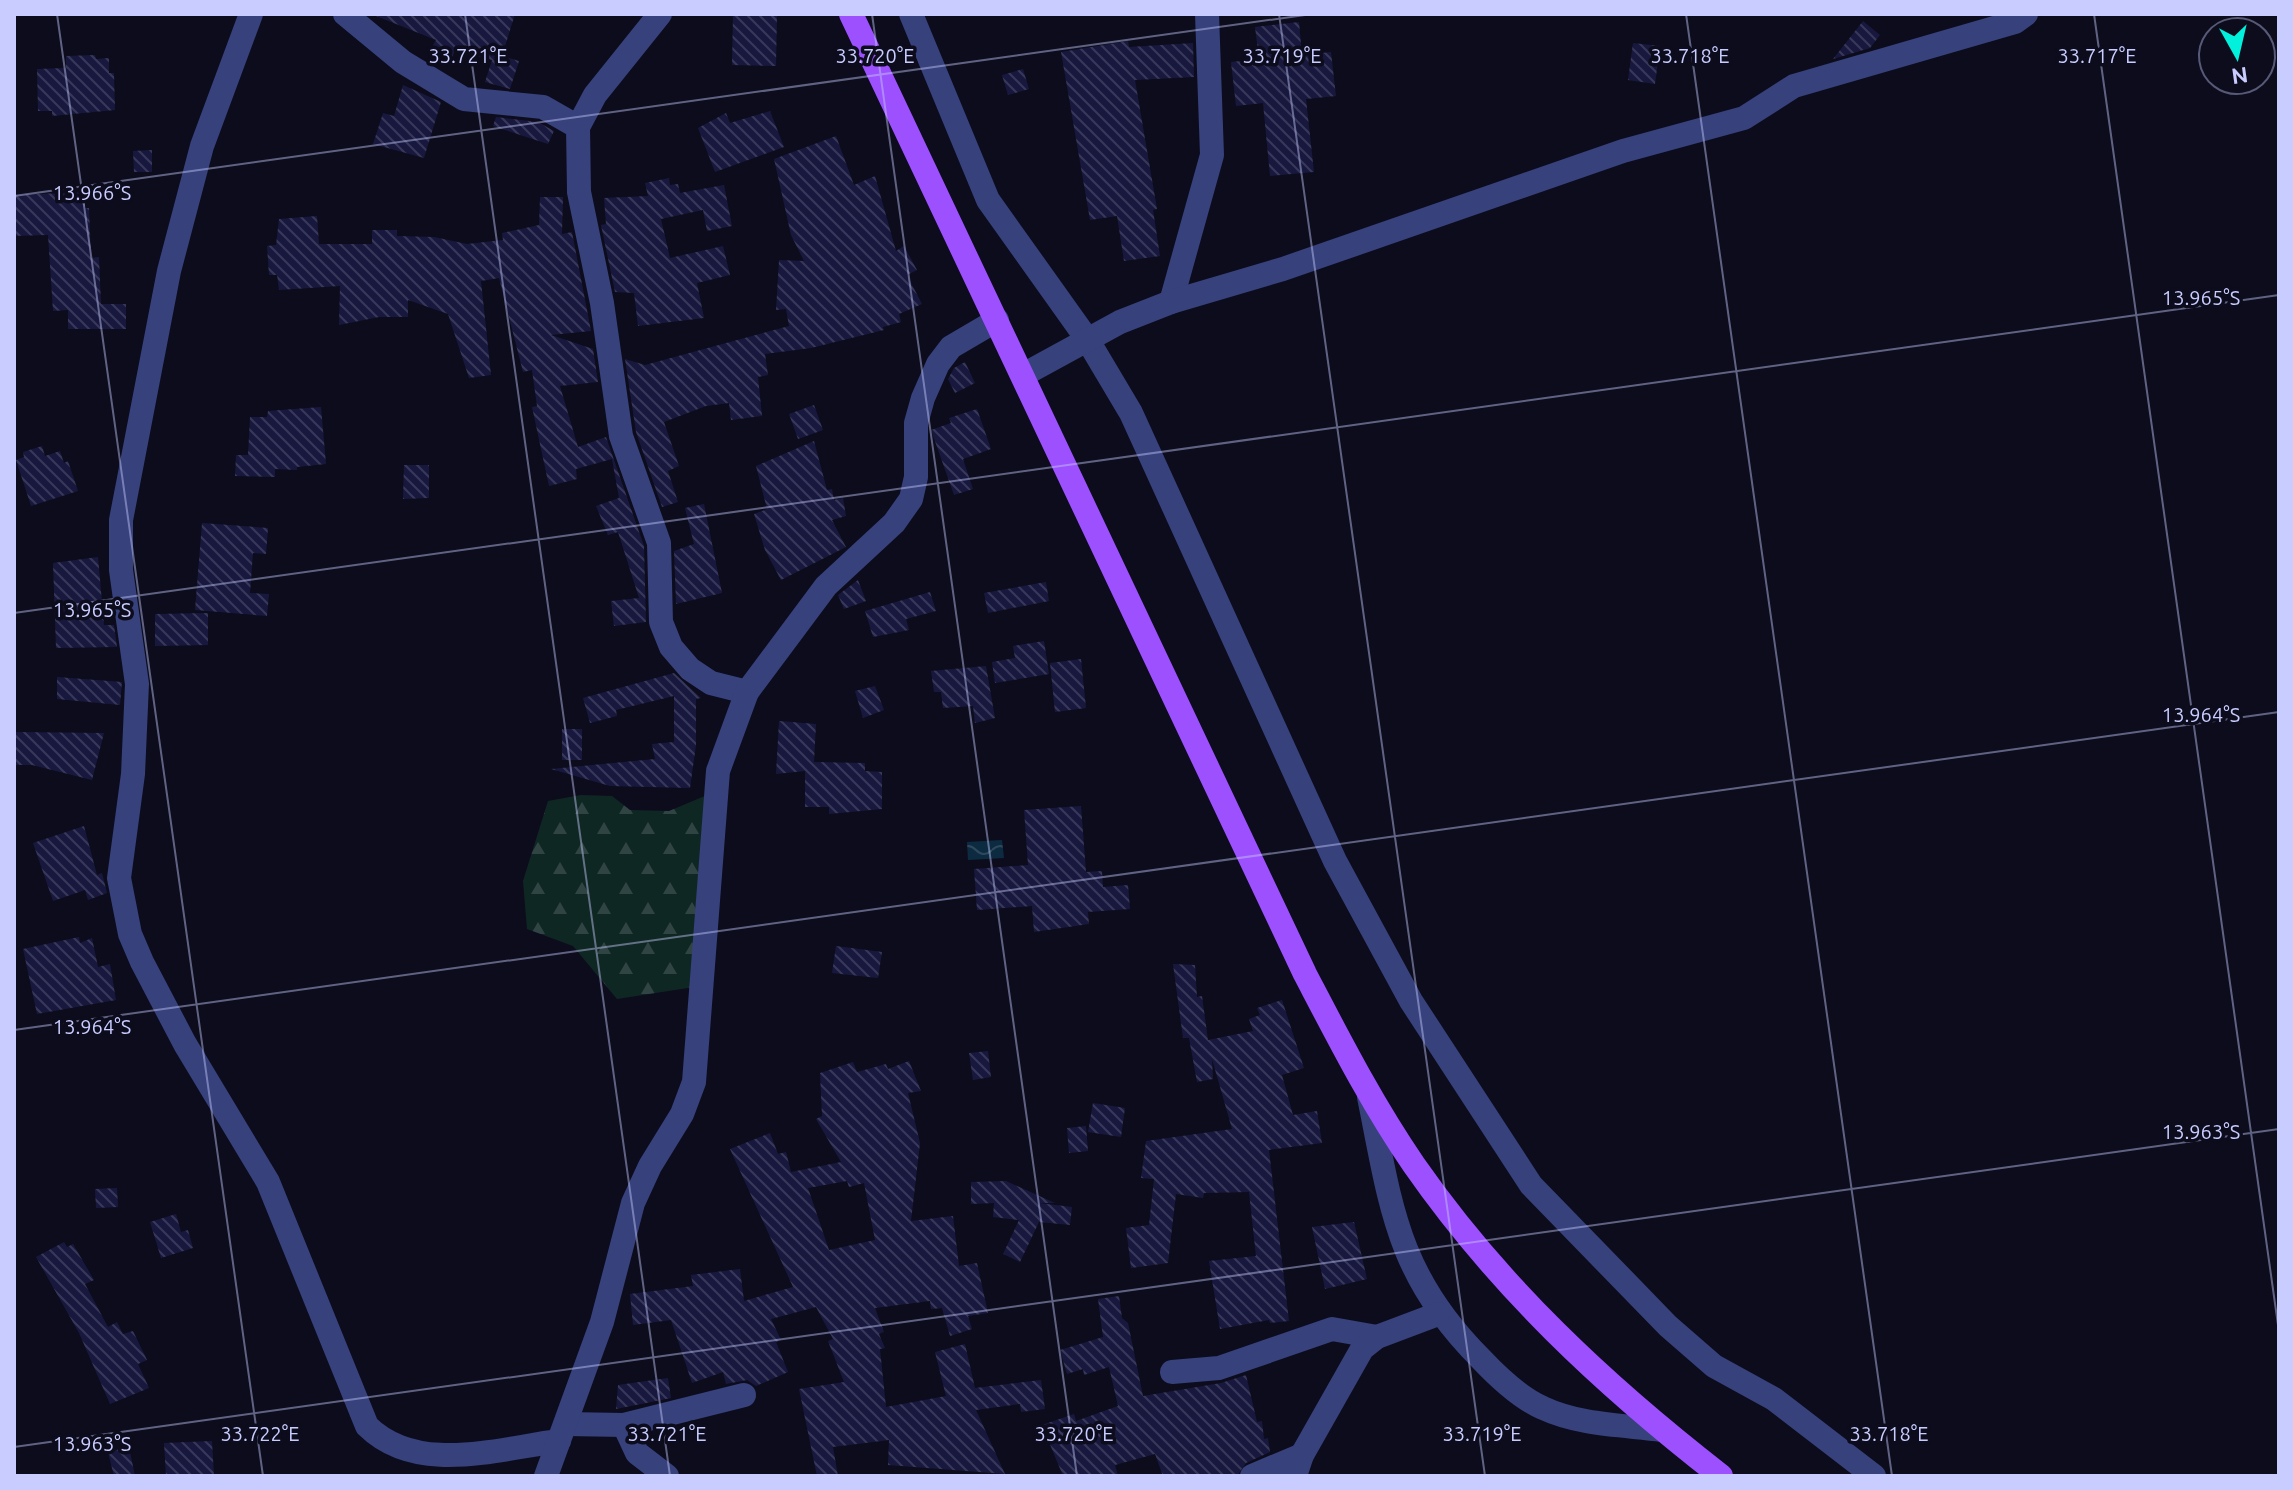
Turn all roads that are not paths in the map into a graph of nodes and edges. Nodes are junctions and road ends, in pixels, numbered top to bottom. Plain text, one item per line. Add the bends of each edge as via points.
1 (251, 14) edge
2 (345, 14) edge
3 (660, 14) edge
4 (851, 14) edge
5 (911, 14) edge
6 (1207, 14) edge
7 (2026, 14) edge
8 (578, 127) junction
9 (1171, 302) junction
10 (997, 320) junction
11 (1087, 339) junction
12 (1023, 375) junction
13 (747, 692) junction
14 (1369, 1094) junction
15 (1438, 1314) junction
16 (1377, 1337) junction
17 (1172, 1372) dead end
18 (744, 1395) dead end
19 (624, 1425) junction
20 (1662, 1430) junction
21 (562, 1432) junction
22 (1298, 1466) edge
23 (546, 1476) edge
24 (667, 1476) edge
25 (1252, 1476) edge
26 (1721, 1476) edge
27 (1874, 1476) edge

1 - 21 street via 202,146 169,271 121,520 121,570 137,684 133,774 119,878 122,901 130,934 172,1020 268,1182 367,1426 390,1446 434,1455
2 - 8 street via 403,62 464,99 543,107
3 - 8 street via 595,95
4 - 10 main road
5 - 11 street via 988,200
6 - 9 street via 1212,155
7 - 9 street via 2015,22 1794,86 1744,118 1623,151 1283,269
8 - 13 street via 579,192 621,436 659,543 661,622 671,647 690,669 711,683
9 - 11 street
10 - 12 main road
10 - 13 street via 951,347 938,364 916,423 911,499 894,523 826,586
11 - 12 street
11 - 27 street via 1131,413 1335,861 1411,1001 1531,1185 1714,1366 1774,1399
12 - 14 main road via 1305,974
13 - 21 street via 718,771 694,1082 633,1203 602,1322
14 - 15 street via 1402,1246
14 - 20 main road via 1456,1222 1514,1292 1573,1353
15 - 16 street
15 - 20 street via 1497,1376 1542,1408 1577,1420
16 - 17 street via 1332,1329 1219,1368
16 - 22 street via 1362,1349
18 - 19 street
19 - 21 street
19 - 24 street via 637,1453
20 - 26 main road
21 - 23 street
22 - 25 street

